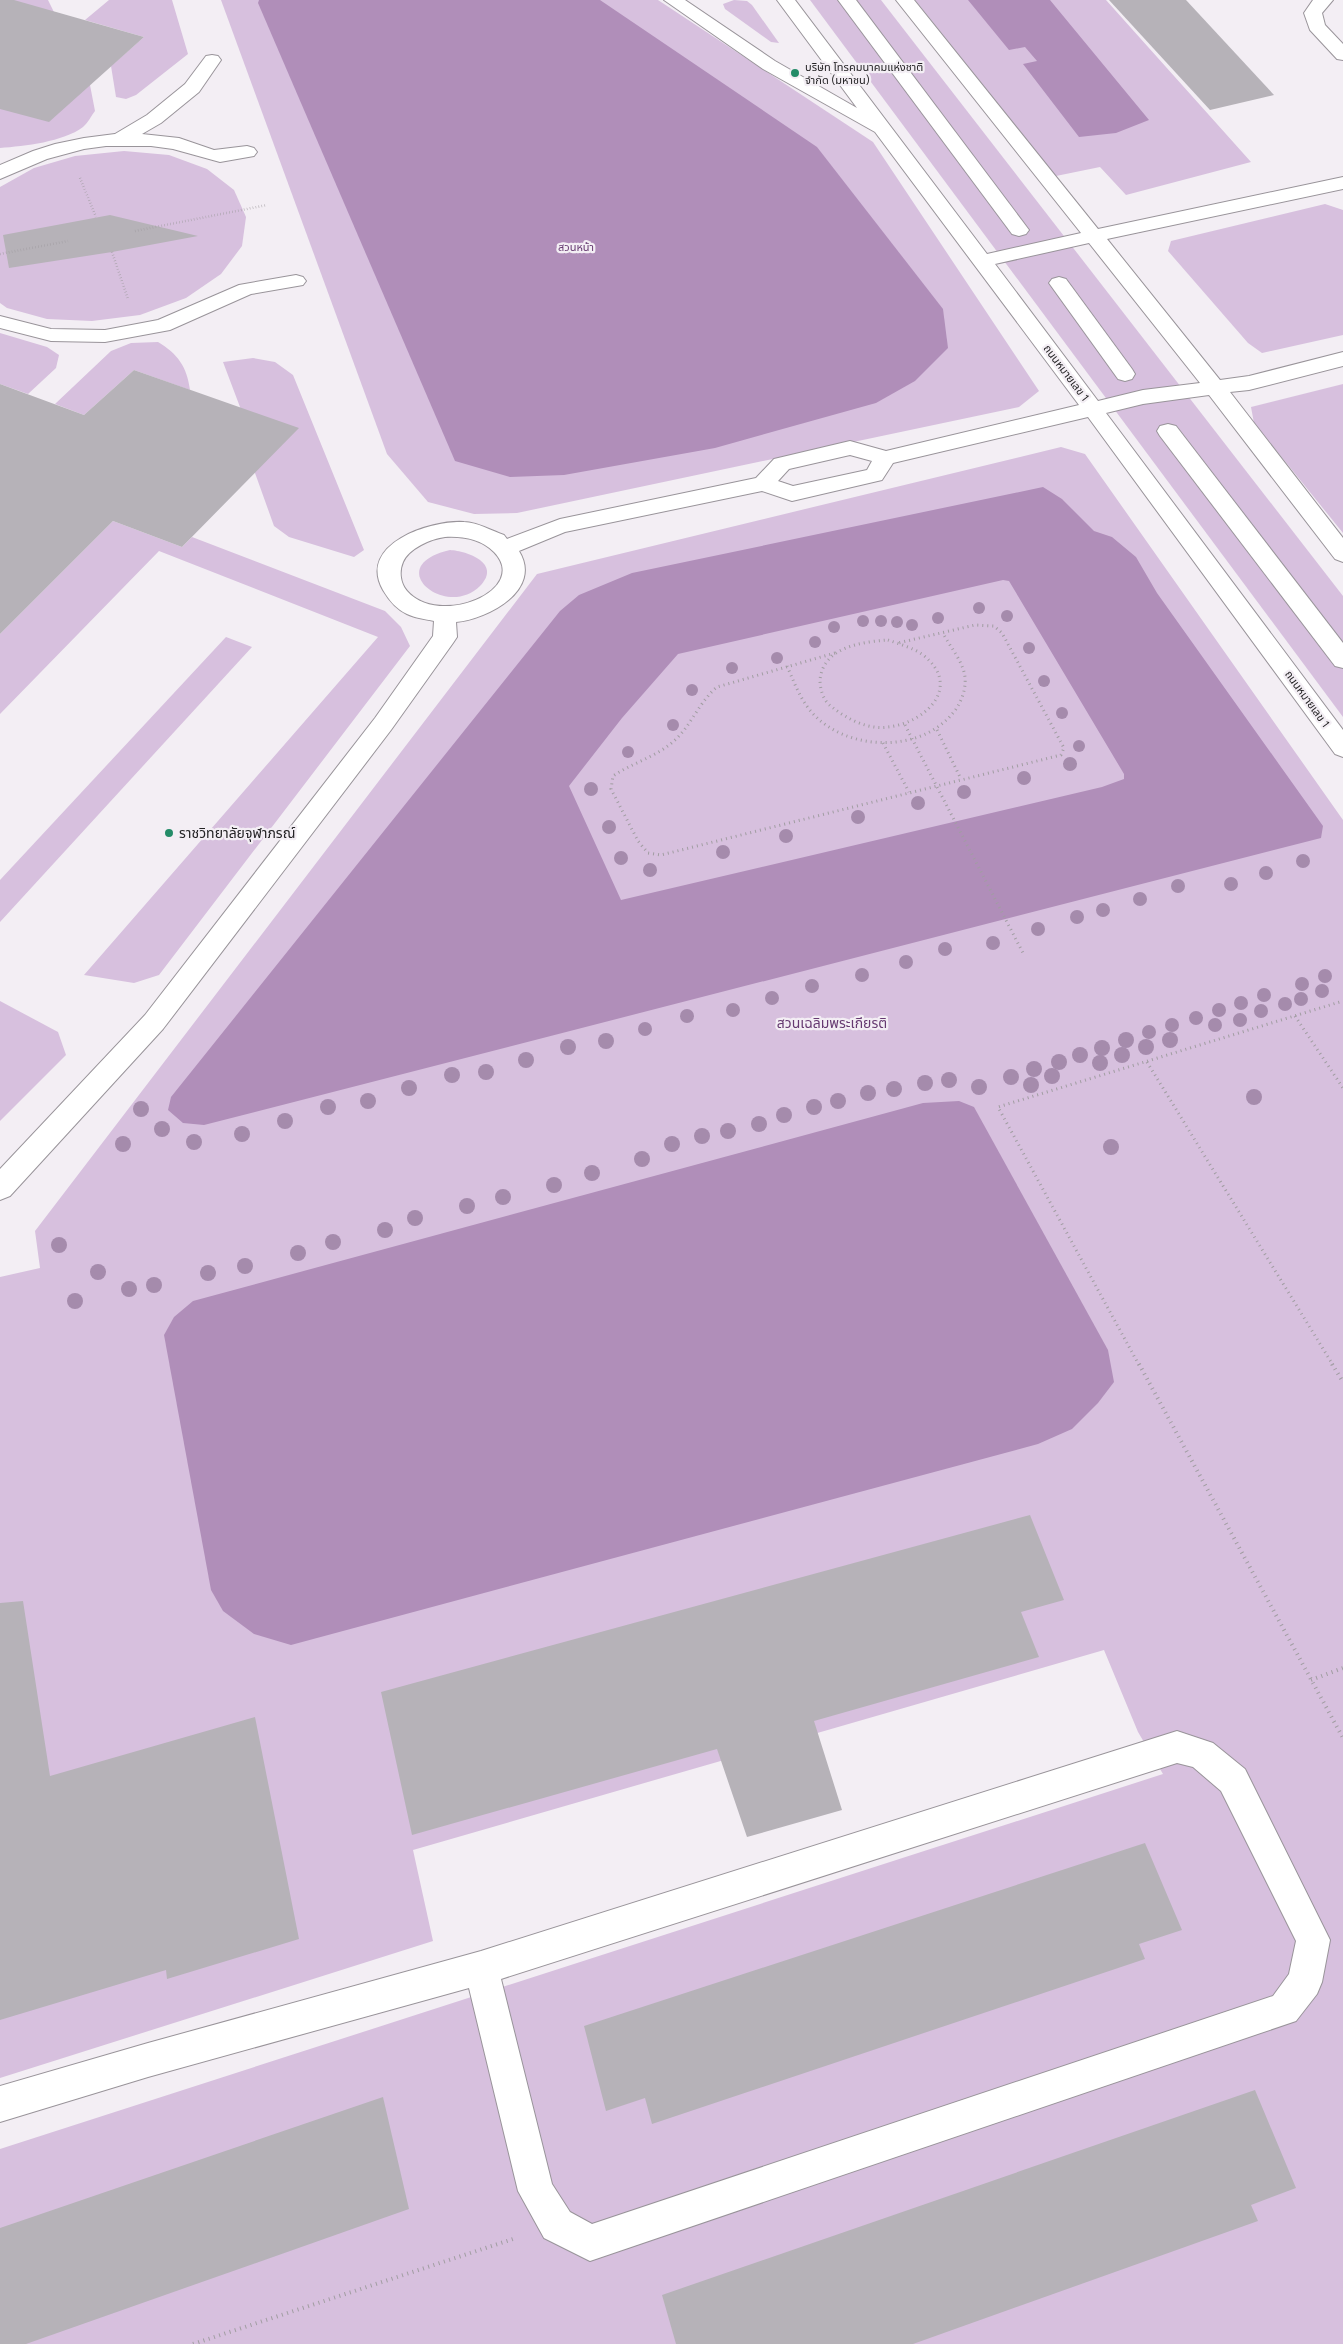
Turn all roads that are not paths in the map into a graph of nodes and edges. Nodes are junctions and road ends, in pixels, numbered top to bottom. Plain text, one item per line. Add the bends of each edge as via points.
1 (673, 0) edge
2 (786, 0) edge
3 (847, 0) edge
4 (905, 0) edge
5 (1324, 0) edge
6 (1343, 55) edge
7 (212, 60) dead end
8 (887, 133) junction
9 (121, 140) junction
10 (247, 152) dead end
11 (0, 174) edge
12 (1343, 183) edge
13 (1019, 230) dead end
14 (1093, 236) junction
15 (982, 261) junction
16 (296, 281) dead end
17 (1058, 283) dead end
18 (0, 322) edge
19 (1343, 359) edge
20 (1126, 374) dead end
21 (1216, 389) junction
22 (1092, 408) junction
23 (1168, 431) dead end
24 (886, 458) junction
25 (763, 484) junction
26 (506, 548) junction
27 (1343, 554) edge
28 (445, 615) junction
29 (1343, 660) edge
30 (1343, 748) edge
31 (0, 1188) edge
32 (481, 1968) junction
33 (0, 2104) edge

1 - 8 street via 769,65
2 - 8 street, ถนนหมายเลข 1
3 - 13 street
4 - 14 street
5 - 6 street via 1314,13 1316,26
7 - 9 street via 192,88 154,119
8 - 15 street, ถนนหมายเลข 1
9 - 10 street via 173,143 219,156
9 - 11 street via 67,146 19,162
12 - 14 street
14 - 15 street
14 - 21 street
15 - 22 street, ถนนหมายเลข 1
16 - 18 street via 246,290 163,325 105,336 51,335
17 - 20 street
19 - 21 street
21 - 22 street via 1143,397
21 - 27 street
22 - 24 street
22 - 30 street, ถนนหมายเลข 1
23 - 29 street
24 - 25 street via 850,448 782,464
24 - 25 street via 874,475 792,494
25 - 26 street via 560,526
26 - 28 street via 514,569 511,583 502,597 486,607
26 - 28 street via 485,534 466,529 445,530 409,542 396,554 390,567 390,581 395,594 408,605
28 - 31 street via 445,636 383,724 160,1014
32 - 32 street via 1177,1747 1202,1754 1233,1780 1313,1940 1305,1982 1284,2009 590,2243 557,2225 536,2191
32 - 33 street

